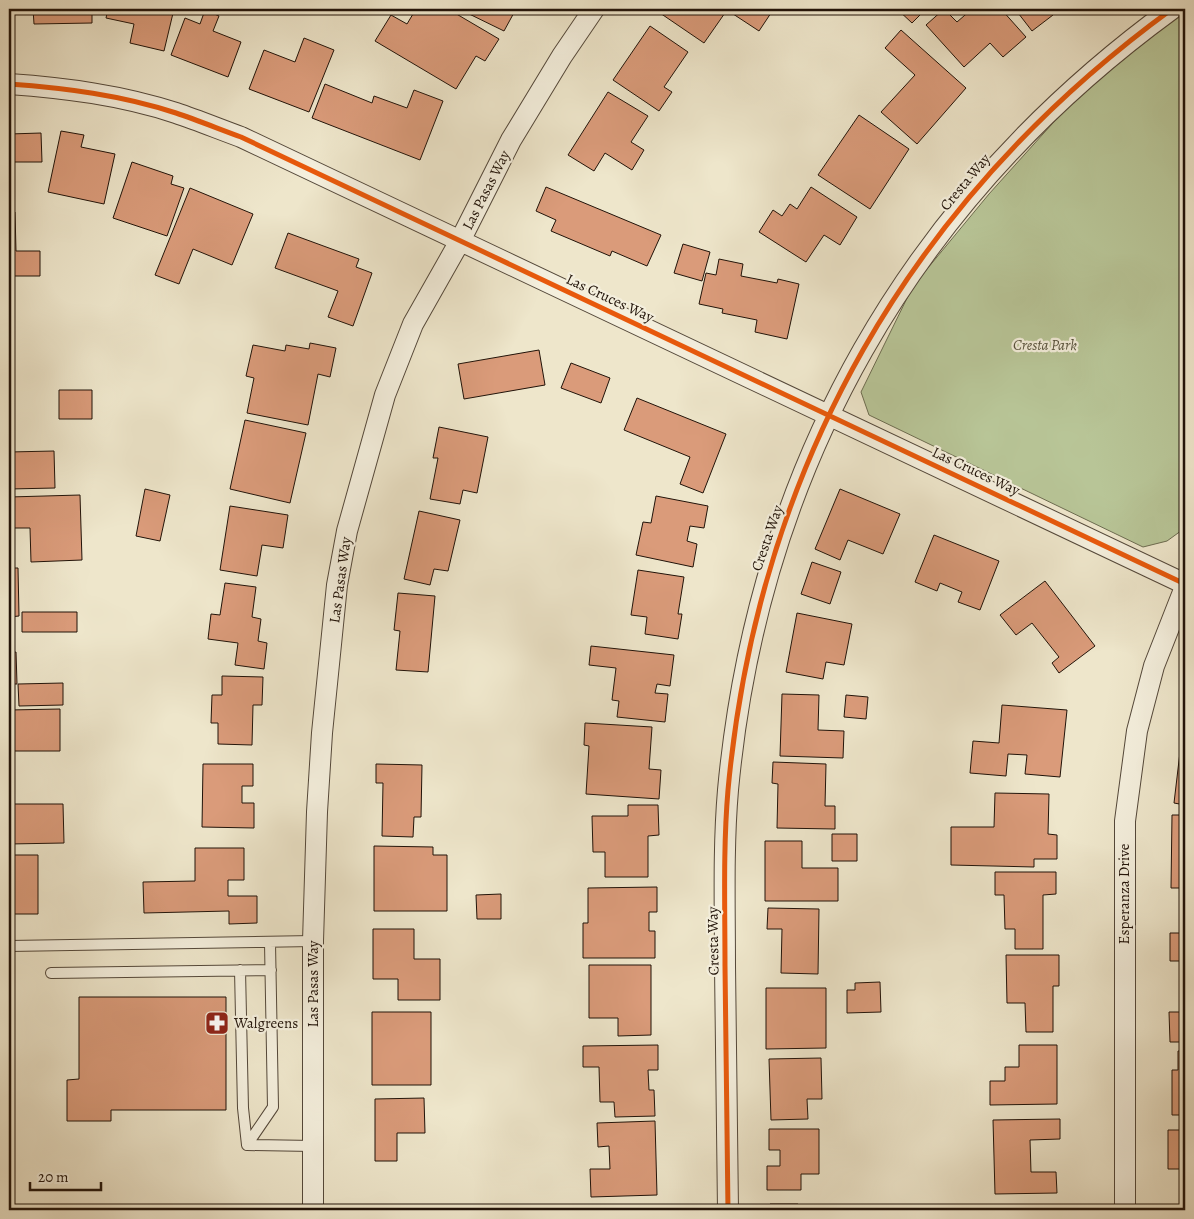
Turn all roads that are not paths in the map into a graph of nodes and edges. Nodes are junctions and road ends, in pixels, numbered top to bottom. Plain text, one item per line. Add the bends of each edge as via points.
1 (594, 9) edge
2 (1172, 9) edge
3 (9, 84) edge
4 (460, 240) junction
5 (828, 415) junction
6 (1185, 585) edge
7 (313, 941) junction
8 (270, 943) junction
9 (9, 946) edge
10 (240, 970) junction
11 (271, 970) junction
12 (51, 972) dead end
13 (247, 1145) junction
14 (313, 1146) junction
15 (314, 1210) edge
16 (728, 1210) edge
17 (1125, 1210) edge

1 - 4 street, Las Pasas Way via 510,140
2 - 5 street, Cresta Way via 1071,89 994,168 946,224 898,292 850,371
3 - 4 street, Las Cruces Way via 62,88 175,113 241,137
4 - 5 street, Las Cruces Way
4 - 7 street, Las Pasas Way via 413,324 392,377 347,531 337,585 322,733
5 - 6 street, Las Cruces Way
5 - 16 street, Cresta Way via 772,558 757,612 736,720 724,867
6 - 17 street, Esperanza Drive via 1154,666 1137,731 1124,821
7 - 8 lane
7 - 14 street, Las Pasas Way
8 - 9 lane
8 - 11 lane
10 - 11 lane
10 - 12 lane
10 - 13 lane via 243,1108
11 - 13 lane via 273,1107
13 - 14 lane
14 - 15 street, Las Pasas Way

